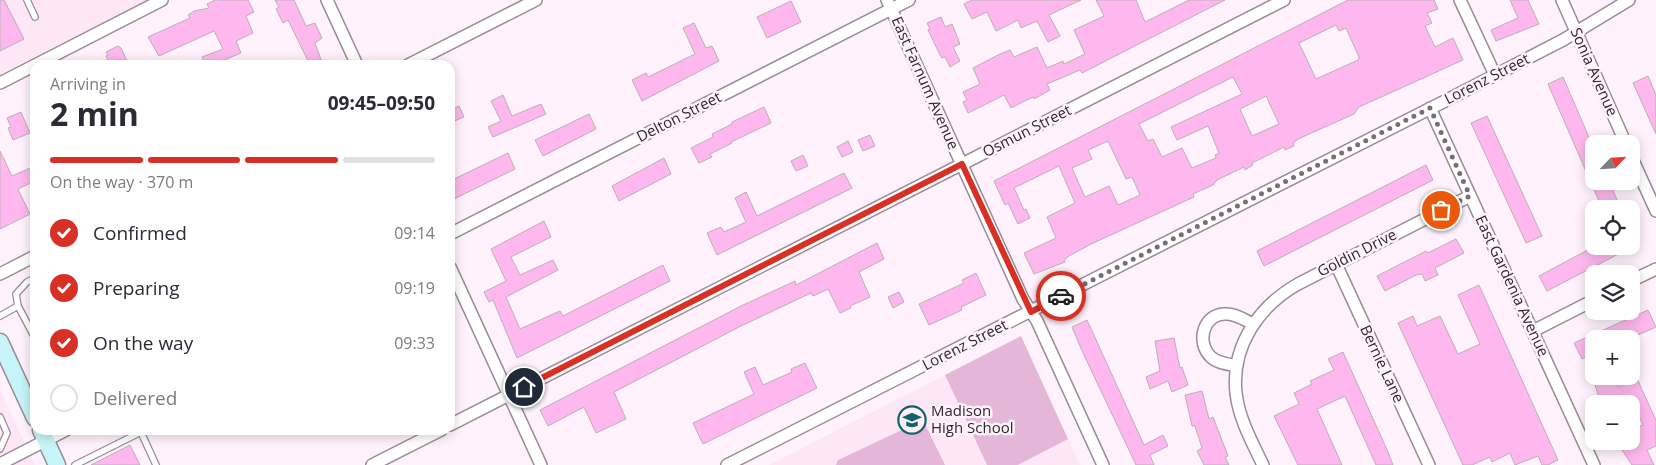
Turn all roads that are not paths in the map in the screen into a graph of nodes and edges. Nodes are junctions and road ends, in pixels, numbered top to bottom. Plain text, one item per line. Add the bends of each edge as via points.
1 (27, 0) edge
2 (162, 0) edge
3 (327, 0) edge
4 (536, 0) edge
5 (909, 0) edge
6 (1284, 0) edge
7 (1460, 0) edge
8 (1562, 0) edge
9 (1629, 0) edge
10 (889, 4) edge
11 (36, 17) dead end
12 (1576, 32) junction
13 (45, 60) edge
14 (355, 60) edge
15 (418, 60) edge
16 (30, 68) edge
17 (1494, 75) junction
18 (0, 83) edge
19 (1430, 108) junction
20 (1622, 135) edge
21 (962, 164) junction
22 (1640, 176) edge
23 (1470, 196) junction
24 (1656, 212) edge
25 (455, 231) edge
26 (30, 259) edge
27 (1336, 264) junction
28 (1656, 269) edge
29 (0, 274) edge
30 (1640, 277) edge
31 (455, 278) edge
32 (30, 280) edge
33 (1585, 305) edge
34 (18, 306) junction
35 (1031, 312) junction
36 (0, 316) edge
37 (1253, 324) junction
38 (30, 329) edge
39 (1533, 331) junction
40 (0, 342) edge
41 (1237, 366) junction
42 (508, 396) junction
43 (30, 397) edge
44 (0, 417) edge
45 (455, 422) edge
46 (43, 435) edge
47 (132, 435) edge
48 (142, 435) edge
49 (431, 435) edge
50 (1, 457) edge
51 (57, 465) edge
52 (74, 465) edge
53 (156, 465) edge
54 (372, 465) edge
55 (541, 465) edge
56 (726, 465) edge
57 (1103, 465) edge
58 (1262, 465) edge
59 (1429, 465) edge
60 (1594, 465) edge

1 - 11 lane
2 - 13 street
3 - 14 street
4 - 15 street
5 - 10 street, Delton Street
6 - 21 street, Osmun Street
7 - 17 street
8 - 12 street, Sonia Avenue
9 - 12 street, Lorenz Street
10 - 21 street, East Farnum Avenue
10 - 25 street, Delton Street
12 - 17 street, Lorenz Street
12 - 20 street, Sonia Avenue
16 - 18 street
17 - 19 street, Lorenz Street
19 - 23 street, East Gardenia Avenue
19 - 35 street, Lorenz Street
21 - 35 street, East Farnum Avenue
21 - 42 street, Osmun Street
22 - 24 street
23 - 27 street, Goldin Drive
23 - 39 street, East Gardenia Avenue
26 - 29 street
27 - 37 street, Goldin Drive via 1281,294
27 - 59 street, Bernie Lane
28 - 30 street
31 - 42 street
32 - 34 lane via 16,294
33 - 39 street
34 - 36 lane
34 - 38 lane
35 - 56 street, Lorenz Street
35 - 57 street, East Farnum Avenue
37 - 41 street, Goldin Drive via 1241,348
37 - 41 street via 1222,314 1210,321 1203,331 1204,346 1212,358
39 - 60 street, East Gardenia Avenue
40 - 43 main road
41 - 58 street, Goldin Drive via 1239,408
42 - 45 street, Osmun Street
42 - 55 street
44 - 50 lane via 7,433
46 - 50 street
46 - 51 main road
47 - 52 lane
48 - 53 lane
49 - 54 street

